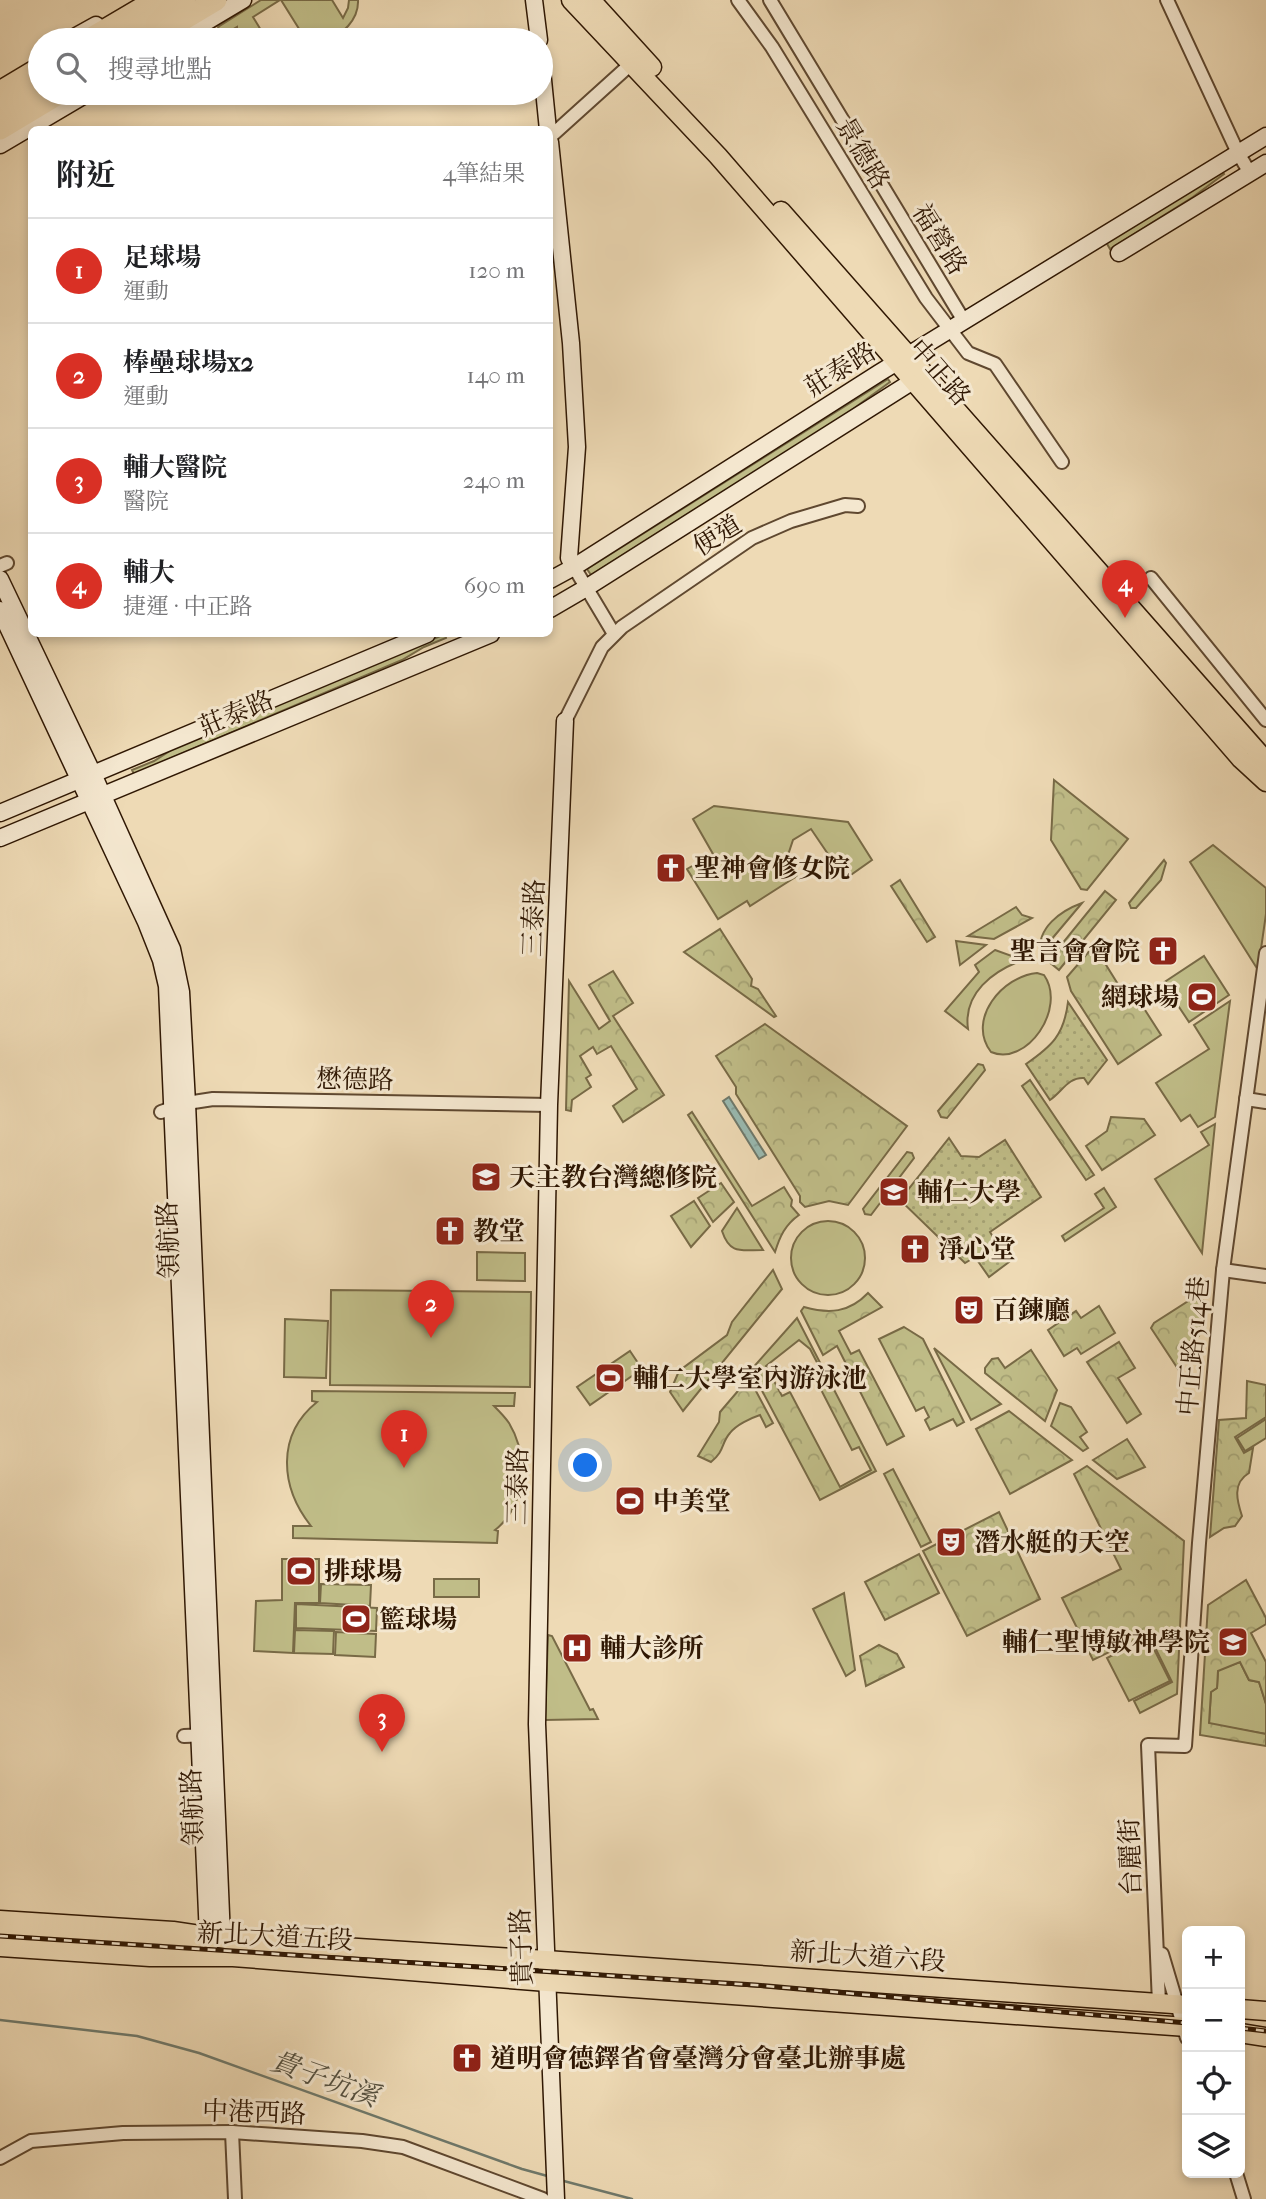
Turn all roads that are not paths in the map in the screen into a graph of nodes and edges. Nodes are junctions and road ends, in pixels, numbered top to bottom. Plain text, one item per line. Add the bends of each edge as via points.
1 (137, 0) edge
2 (156, 0) edge
3 (185, 0) edge
4 (216, 0) edge
5 (243, 0) edge
6 (534, 0) edge
7 (571, 0) edge
8 (591, 0) edge
9 (738, 0) edge
10 (769, 0) edge
11 (1167, 0) edge
12 (89, 28) edge
13 (108, 28) edge
14 (138, 28) edge
15 (169, 28) edge
16 (196, 28) edge
17 (538, 28) edge
18 (632, 63) junction
19 (28, 65) edge
20 (28, 75) edge
21 (0, 82) edge
22 (0, 92) edge
23 (28, 93) edge
24 (41, 105) edge
25 (68, 105) edge
26 (546, 105) edge
27 (0, 110) edge
28 (32, 126) edge
29 (548, 126) edge
30 (28, 128) edge
31 (0, 129) edge
32 (1266, 136) edge
33 (553, 137) edge
34 (0, 145) edge
35 (1238, 153) junction
36 (1266, 163) edge
37 (553, 168) edge
38 (1250, 173) junction
39 (1119, 253) dead end
40 (964, 321) junction
41 (950, 330) junction
42 (902, 359) junction
43 (919, 377) junction
44 (1062, 462) dead end
45 (858, 506) dead end
46 (574, 567) junction
47 (553, 578) edge
48 (1151, 578) dead end
49 (0, 579) edge
50 (586, 588) junction
51 (553, 607) edge
52 (0, 610) edge
53 (614, 634) junction
54 (420, 637) edge
55 (473, 641) edge
56 (565, 720) joint
57 (1266, 720) edge
58 (1235, 739) junction
59 (1266, 761) edge
60 (86, 776) junction
61 (1266, 782) edge
62 (96, 798) junction
63 (0, 813) edge
64 (0, 838) edge
65 (1266, 953) edge
66 (1263, 999) edge
67 (1246, 1099) junction
68 (1266, 1101) edge
69 (549, 1105) junction
70 (174, 1107) junction
71 (1223, 1270) junction
72 (1266, 1276) edge
73 (537, 1724) joint
74 (199, 1736) junction
75 (1185, 1746) joint
76 (0, 1920) edge
77 (0, 1933) edge
78 (224, 1944) junction
79 (0, 1947) edge
80 (546, 1960) junction
81 (547, 1982) junction
82 (1174, 2004) edge
83 (1245, 2009) edge
84 (1266, 2011) edge
85 (1182, 2021) edge
86 (1182, 2030) edge
87 (1245, 2034) edge
88 (1266, 2036) edge
89 (232, 2132) junction
90 (0, 2158) edge
91 (1238, 2178) edge
92 (556, 2193) edge
93 (236, 2199) edge
94 (543, 2199) edge
95 (1244, 2199) edge

1 - 12 street
2 - 13 highway
3 - 14 highway
4 - 15 highway
5 - 16 street
6 - 17 street
7 - 18 main road, 中正路
8 - 42 main road, 中正路 via 728,151
9 - 41 street, 景德路
10 - 40 street, 福營路
11 - 35 street
18 - 33 street
18 - 42 main road, 中正路
19 - 21 street
20 - 22 highway
23 - 27 highway
24 - 31 highway
25 - 28 street
26 - 29 street
30 - 34 street
32 - 35 street, 莊泰路
35 - 38 street
35 - 40 street, 莊泰路
36 - 38 street
37 - 46 street via 572,343 577,447 569,558
38 - 39 street
40 - 41 street, 莊泰路
41 - 42 street, 莊泰路
41 - 44 street via 968,353 995,364
42 - 43 main road, 中正路
42 - 46 street, 莊泰路
43 - 50 street, 莊泰路
43 - 58 main road, 中正路
45 - 53 street, 便道 via 845,505 791,521 752,538
46 - 47 street, 莊泰路
46 - 50 street
48 - 57 street
49 - 60 street, 領航路
50 - 51 street, 莊泰路
50 - 53 street
52 - 60 street, 領航路
53 - 56 street, 三泰路 via 602,647
54 - 60 street, 莊泰路
55 - 62 street, 莊泰路
56 - 69 street, 三泰路
58 - 59 main road, 中正路
58 - 61 main road, 中正路
60 - 62 street, 領航路
60 - 63 street, 莊泰路
62 - 64 street, 莊泰路
62 - 70 street, 領航路 via 139,924 162,960
62 - 70 street, 領航路 via 176,962 181,992
65 - 66 street, 中正路514巷
66 - 67 street, 中正路514巷
67 - 68 street
67 - 71 street, 中正路514巷
69 - 70 street, 懋德路 via 213,1099
69 - 73 street, 三泰路
70 - 74 street, 領航路
70 - 74 street, 領航路 via 178,1359
71 - 72 street
71 - 75 street, 中正路514巷
73 - 80 street, 貴子路
74 - 78 street, 領航路
75 - 82 street, 台麗街 via 1148,1745 1156,1930
76 - 78 main road, 新北大道五段 via 173,1931
77 - 78 main road, 新北大道五段
78 - 79 main road, 新北大道五段 via 150,1957
78 - 80 main road, 新北大道五段
78 - 81 main road, 新北大道五段
80 - 81 street, 貴子路
80 - 82 main road, 新北大道六段
81 - 86 main road, 新北大道六段
81 - 92 street, 貴子路
82 - 85 street
83 - 84 main road
87 - 88 main road
89 - 90 street, 中港西路 via 47,2139 31,2141
89 - 93 street
89 - 94 street, 中港西路 via 403,2147
91 - 95 street

